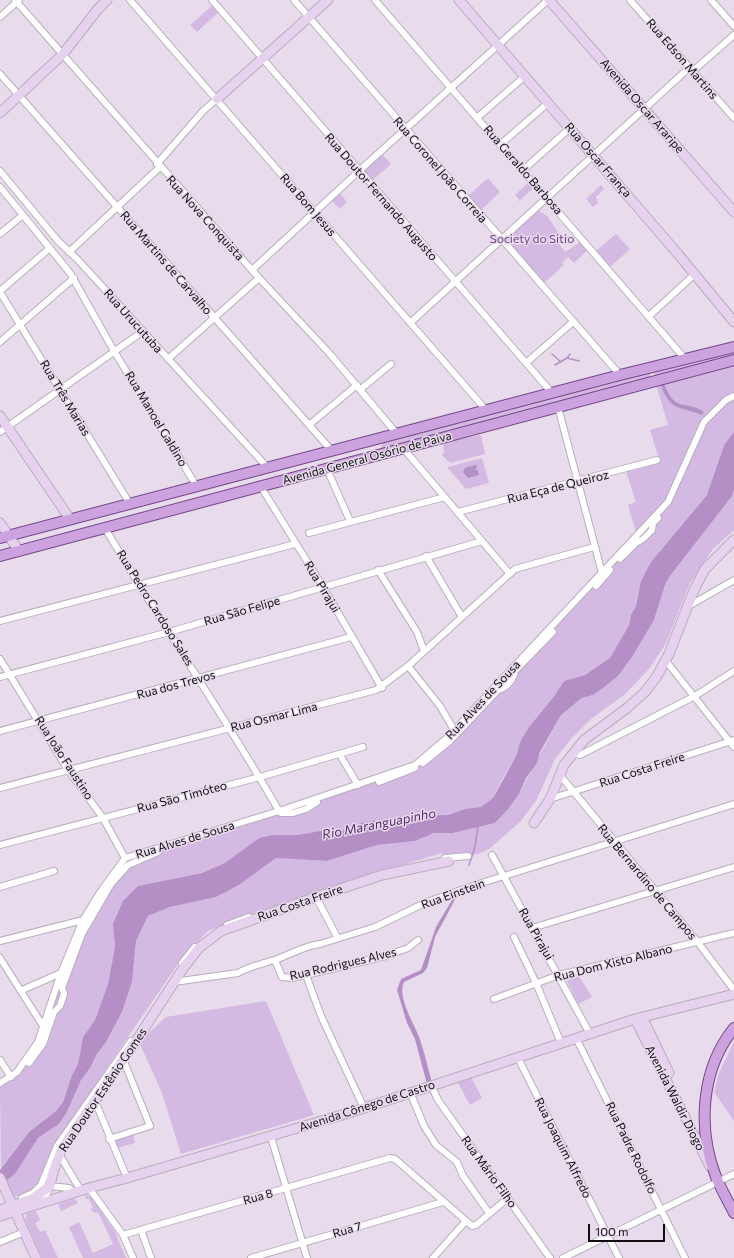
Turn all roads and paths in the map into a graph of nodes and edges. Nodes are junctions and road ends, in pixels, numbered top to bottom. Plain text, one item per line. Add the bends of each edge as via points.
1 (107, 0) edge
2 (130, 0) edge
3 (212, 0) edge
4 (294, 0) edge
5 (328, 0) edge
6 (375, 0) edge
7 (459, 0) edge
8 (548, 0) edge
9 (630, 0) edge
10 (711, 0) edge
11 (17, 1) edge
12 (0, 17) edge
13 (308, 17) junction
14 (734, 26) edge
15 (734, 35) edge
16 (499, 46) junction
17 (63, 54) junction
18 (262, 59) junction
19 (692, 69) junction
20 (0, 74) edge
21 (525, 76) junction
22 (452, 88) junction
23 (20, 95) junction
24 (217, 99) junction
25 (548, 103) junction
26 (645, 110) junction
27 (0, 113) edge
28 (478, 117) junction
29 (734, 118) edge
30 (570, 128) junction
31 (405, 129) junction
32 (501, 144) junction
33 (595, 156) junction
34 (158, 165) junction
35 (523, 170) junction
36 (0, 171) edge
37 (359, 171) junction
38 (0, 188) edge
39 (548, 199) junction
40 (117, 207) junction
41 (314, 212) junction
42 (734, 212) edge
43 (23, 215) junction
44 (0, 234) edge
45 (502, 240) junction
46 (50, 248) junction
47 (67, 250) junction
48 (56, 254) junction
49 (252, 270) junction
50 (695, 274) junction
51 (74, 278) junction
52 (259, 278) junction
53 (456, 282) junction
54 (0, 292) edge
55 (649, 316) junction
56 (215, 318) junction
57 (573, 322) junction
58 (734, 322) edge
59 (410, 323) junction
60 (21, 326) junction
61 (142, 332) junction
62 (0, 342) edge
63 (734, 347) edge
64 (114, 351) junction
65 (168, 359) junction
66 (686, 360) junction
67 (734, 360) edge
68 (526, 363) junction
69 (391, 364) dead end
70 (650, 368) junction
71 (620, 375) junction
72 (653, 381) junction
73 (359, 387) junction
74 (61, 389) junction
75 (552, 393) junction
76 (734, 396) edge
77 (558, 407) junction
78 (486, 410) junction
79 (0, 416) edge
80 (707, 420) junction
81 (309, 425) junction
82 (4, 430) edge
83 (397, 434) junction
84 (383, 438) junction
85 (345, 448) junction
86 (403, 448) junction
87 (332, 451) junction
88 (387, 453) junction
89 (657, 460) dead end
90 (353, 462) junction
91 (268, 468) junction
92 (327, 468) junction
93 (578, 482) junction
94 (197, 487) junction
95 (260, 487) junction
96 (445, 497) junction
97 (130, 504) junction
98 (458, 512) junction
99 (70, 519) junction
100 (350, 521) junction
101 (0, 523) edge
102 (105, 528) junction
103 (309, 533) dead end
104 (4, 537) edge
105 (734, 540) edge
106 (482, 541) junction
107 (295, 544) junction
108 (594, 546) junction
109 (19, 551) junction
110 (0, 556) edge
111 (426, 556) junction
112 (378, 570) junction
113 (602, 573) junction
114 (510, 574) junction
115 (734, 580) edge
116 (138, 584) junction
117 (323, 587) junction
118 (687, 607) junction
119 (462, 617) junction
120 (0, 621) edge
121 (169, 632) junction
122 (351, 637) junction
123 (424, 651) junction
124 (0, 659) edge
125 (666, 661) junction
126 (408, 666) junction
127 (734, 671) edge
128 (10, 674) junction
129 (0, 677) edge
130 (200, 678) junction
131 (382, 688) junction
132 (695, 696) junction
133 (39, 720) junction
134 (230, 728) junction
135 (0, 730) edge
136 (454, 730) junction
137 (733, 743) edge
138 (363, 747) dead end
139 (573, 753) junction
140 (340, 755) junction
141 (68, 770) junction
142 (559, 774) junction
143 (260, 777) junction
144 (358, 785) junction
145 (0, 788) edge
146 (574, 791) junction
147 (550, 799) junction
148 (734, 804) edge
149 (279, 811) junction
150 (103, 818) junction
151 (534, 823) dead end
152 (613, 841) junction
153 (0, 845) edge
154 (468, 856) dead end
155 (492, 856) dead end
156 (125, 858) junction
157 (449, 861) dead end
158 (734, 867) edge
159 (54, 871) dead end
160 (503, 877) junction
161 (0, 888) edge
162 (654, 891) junction
163 (316, 897) junction
164 (83, 920) junction
165 (532, 928) junction
166 (734, 933) edge
167 (337, 937) junction
168 (514, 937) dead end
169 (0, 940) edge
170 (418, 940) dead end
171 (698, 942) junction
172 (0, 958) edge
173 (275, 960) junction
174 (61, 973) junction
175 (306, 975) junction
176 (559, 975) junction
177 (174, 982) junction
178 (536, 983) junction
179 (22, 990) junction
180 (734, 990) edge
181 (734, 994) edge
182 (494, 999) dead end
183 (639, 1018) junction
184 (43, 1026) junction
185 (734, 1028) edge
186 (590, 1034) junction
187 (576, 1038) junction
188 (561, 1043) junction
189 (518, 1058) junction
190 (123, 1059) junction
191 (0, 1060) edge
192 (11, 1077) junction
193 (669, 1081) junction
194 (0, 1083) edge
195 (431, 1085) junction
196 (0, 1087) edge
197 (410, 1092) junction
198 (95, 1101) junction
199 (364, 1108) junction
200 (271, 1136) junction
201 (109, 1139) junction
202 (59, 1154) junction
203 (710, 1155) junction
204 (734, 1174) edge
205 (0, 1178) edge
206 (127, 1178) junction
207 (718, 1179) junction
208 (50, 1186) junction
209 (287, 1189) junction
210 (81, 1190) junction
211 (508, 1198) junction
212 (443, 1202) junction
213 (43, 1204) junction
214 (10, 1206) edge
215 (662, 1210) junction
216 (734, 1213) edge
217 (489, 1214) junction
218 (0, 1216) edge
219 (465, 1222) junction
220 (141, 1230) junction
221 (24, 1232) junction
222 (123, 1235) junction
223 (608, 1236) junction
224 (0, 1242) edge
225 (302, 1244) junction
226 (36, 1258) edge
227 (133, 1258) edge
228 (151, 1258) edge
229 (251, 1258) edge
230 (307, 1258) edge
231 (433, 1258) edge
232 (550, 1258) edge
233 (563, 1258) edge
234 (619, 1258) edge
235 (685, 1258) edge

1 - 17 main road
2 - 24 street, Rua Bom Jesus
3 - 18 street, Rua Doutor Fernando Augusto
4 - 13 street, Rua Coronel João Correia
5 - 13 main road
6 - 22 street, Rua Geraldo Barbosa
7 - 16 main road, Rua Oscar França
8 - 16 street
8 - 26 main road, Avenida Oscar Araripe
9 - 19 street, Rua Edson Martins
10 - 14 street
11 - 12 street
11 - 17 street, Rua Nova Conquista
13 - 18 main road
13 - 31 street, Rua Coronel João Correia
15 - 19 street
16 - 21 main road, Rua Oscar França
16 - 22 street
17 - 23 main road
17 - 34 street, Rua Nova Conquista
18 - 24 main road
18 - 37 street, Rua Doutor Fernando Augusto
19 - 26 street
19 - 29 street, Rua Edson Martins
20 - 23 street, Rua Martins de Carvalho
21 - 25 main road, Rua Oscar França
21 - 28 street
22 - 28 street, Rua Geraldo Barbosa
22 - 31 street
23 - 27 main road
23 - 40 street, Rua Martins de Carvalho
24 - 34 street via 196,118
24 - 41 street, Rua Bom Jesus
25 - 30 main road, Rua Oscar França
25 - 32 street
26 - 33 street
26 - 42 main road, Avenida Oscar Araripe
28 - 32 street, Rua Geraldo Barbosa
30 - 33 main road, Rua Oscar França
30 - 35 street
31 - 37 street
31 - 45 street, Rua Coronel João Correia
32 - 35 street, Rua Geraldo Barbosa
33 - 39 street
33 - 50 main road, Rua Oscar França
34 - 40 street
34 - 49 street, Rua Nova Conquista
35 - 39 street, Rua Geraldo Barbosa
36 - 47 street, Rua Urucutuba
37 - 41 street
37 - 53 street, Rua Doutor Fernando Augusto
38 - 43 street, Rua Manoel Galdino
39 - 45 street
39 - 55 street, Rua Geraldo Barbosa
40 - 47 street
40 - 56 street, Rua Martins de Carvalho
41 - 49 street
41 - 59 street, Rua Bom Jesus
43 - 44 street
43 - 46 street, Rua Manoel Galdino
45 - 53 street
45 - 57 street, Rua Coronel João Correia
46 - 48 street, Rua Manoel Galdino
46 - 54 street
47 - 48 street
47 - 61 street, Rua Urucutuba
48 - 51 street, Rua Manoel Galdino
49 - 52 street, Rua Nova Conquista
50 - 55 street
50 - 58 main road, Rua Oscar França
51 - 60 street
51 - 64 street, Rua Manoel Galdino
52 - 56 street
52 - 73 street, Rua Nova Conquista
53 - 59 street
53 - 68 street, Rua Doutor Fernando Augusto
54 - 60 street, Rua Três Marias
55 - 66 street, Rua Geraldo Barbosa
56 - 65 street
56 - 81 street, Rua Martins de Carvalho
57 - 68 street
57 - 71 street, Rua Coronel João Correia
59 - 78 street, Rua Bom Jesus
60 - 62 street
60 - 74 street, Rua Três Marias
61 - 64 street
61 - 65 street, Rua Urucutuba
63 - 66 main road, Avenida General Osório de Paiva
64 - 74 street
64 - 94 street, Rua Manoel Galdino
65 - 91 street, Rua Urucutuba
66 - 70 main road, Avenida General Osório de Paiva
67 - 72 main road, Avenida General Osório de Paiva
68 - 75 street, Rua Doutor Fernando Augusto
69 - 73 street
70 - 71 main road, Avenida General Osório de Paiva
70 - 72 main road via 654,374
71 - 75 main road, Avenida General Osório de Paiva
72 - 77 main road, Avenida General Osório de Paiva
73 - 81 street
73 - 83 street, Rua Nova Conquista
74 - 82 street
74 - 97 street, Rua Três Marias
75 - 78 main road, Avenida General Osório de Paiva
76 - 80 street, Rua Alves de Sousa via 711,413
77 - 86 main road, Avenida General Osório de Paiva
77 - 93 street
78 - 83 main road, Avenida General Osório de Paiva
79 - 82 main road
80 - 113 street, Rua Alves de Sousa via 668,502
80 - 196 street via 674,500 653,523 652,530 621,558 515,671 513,678 504,688 498,690 431,758 401,775 313,803 306,809 280,813 156,852 128,865 111,884 82,934 62,988 64,994 60,1006 54,1012 43,1044 25,1068
81 - 87 street, Rua Martins de Carvalho
82 - 99 main road
83 - 84 main road, Avenida General Osório de Paiva
84 - 85 main road, Avenida General Osório de Paiva
84 - 88 main road via 380,451
85 - 87 main road, Avenida General Osório de Paiva
85 - 90 main road via 354,452
86 - 88 main road, Avenida General Osório de Paiva
86 - 96 street
87 - 91 main road, Avenida General Osório de Paiva
88 - 90 main road, Avenida General Osório de Paiva
89 - 93 street, Rua Eça de Queiroz
90 - 92 main road, Avenida General Osório de Paiva
91 - 94 main road, Avenida General Osório de Paiva
92 - 95 main road, Avenida General Osório de Paiva
92 - 100 street
93 - 98 street, Rua Eça de Queiroz
93 - 108 street
94 - 97 main road, Avenida General Osório de Paiva
95 - 102 main road, Avenida General Osório de Paiva
95 - 107 street, Rua Pirajui
96 - 98 street
96 - 100 street
97 - 99 main road, Avenida General Osório de Paiva
98 - 106 street
99 - 104 main road, Avenida General Osório de Paiva
100 - 103 street
101 - 104 main road
102 - 109 main road, Avenida General Osório de Paiva
102 - 116 street, Rua Pedro Cardoso Sales
104 - 109 main road
105 - 118 main road via 705,570
106 - 111 street, Rua São Felipe
106 - 114 street
107 - 116 street
107 - 117 street, Rua Pirajui
108 - 113 street
108 - 114 street, Rua Osmar Lima via 515,569
109 - 110 main road, Avenida General Osório de Paiva
111 - 112 street, Rua São Felipe
111 - 119 street
112 - 117 street, Rua São Felipe
112 - 123 street via 417,632
113 - 136 street, Rua Alves de Sousa
114 - 119 street, Rua Osmar Lima
115 - 118 street
116 - 120 street
116 - 121 street, Rua Pedro Cardoso Sales
117 - 121 street, Rua São Felipe
117 - 122 street, Rua Pirajui
118 - 125 main road
119 - 123 street, Rua Osmar Lima
121 - 128 street, Rua São Felipe
121 - 130 street, Rua Pedro Cardoso Sales
122 - 130 street, Rua dos Trevos
122 - 131 street, Rua Pirajui
123 - 126 street, Rua Osmar Lima
124 - 128 street, Rua João Faustino
125 - 132 street
125 - 139 main road via 645,692 614,719 595,730
126 - 131 street, Rua Osmar Lima
126 - 136 street via 440,706
127 - 132 street
128 - 129 street, Rua São Felipe
128 - 133 street, Rua João Faustino
130 - 133 street, Rua dos Trevos
130 - 134 street, Rua Pedro Cardoso Sales
131 - 134 street, Rua Osmar Lima
132 - 137 street
132 - 139 street via 580,754
133 - 135 street, Rua dos Trevos
133 - 141 street, Rua João Faustino
134 - 141 street, Rua Osmar Lima
134 - 143 street, Rua Pedro Cardoso Sales
136 - 144 street, Rua Alves de Sousa via 415,765
137 - 146 street, Rua Costa Freire
138 - 140 street, Rua São Timóteo
139 - 142 main road
140 - 143 street, Rua São Timóteo
140 - 144 street
141 - 145 street, Rua Osmar Lima
141 - 150 street, Rua João Faustino
142 - 146 street, Rua Bernardino de Campos
142 - 147 main road
143 - 149 street, Rua Pedro Cardoso Sales
143 - 150 street, Rua São Timóteo
144 - 149 street, Rua Alves de Sousa
146 - 147 street, Rua Costa Freire
146 - 152 street, Rua Bernardino de Campos
147 - 151 main road
148 - 152 street, Rua Einstein
149 - 156 street, Rua Alves de Sousa
150 - 153 street, Rua São Timóteo
150 - 156 street, Rua João Faustino
152 - 160 street, Rua Einstein
152 - 162 street, Rua Bernardino de Campos
154 - 214 street via 443,858 368,877 237,920 205,939 185,959 57,1146 41,1185 30,1195
155 - 160 street, Rua Pirajui
156 - 164 street
157 - 163 main road, Rua Costa Freire via 382,876
158 - 162 street
159 - 161 street
160 - 165 street, Rua Pirajui
160 - 167 street, Rua Einstein via 427,902 374,927
162 - 165 street
162 - 171 street, Rua Bernardino de Campos
163 - 167 street
163 - 177 main road, Rua Costa Freire via 221,931 199,948
164 - 169 street
164 - 174 street
165 - 176 street, Rua Pirajui
166 - 171 street, Rua Dom Xisto Albano
167 - 173 street, Rua Einstein
168 - 178 street
170 - 175 street, Rua Rodrigues Alves via 408,948 386,956
171 - 176 street, Rua Dom Xisto Albano
171 - 180 street, Rua Bernardino de Campos
172 - 179 street
173 - 175 street, Rua Rodrigues Alves via 284,978
173 - 177 street, Rua Einstein via 238,972
174 - 179 street
174 - 184 street
175 - 199 street via 321,1016
176 - 178 street, Rua Dom Xisto Albano
176 - 186 street, Rua Pirajui
177 - 190 main road, Rua Doutor Estênio Gomes
178 - 182 street, Rua Dom Xisto Albano
178 - 188 street
179 - 184 street
181 - 183 main road, Avenida Cônego de Castro
183 - 186 main road, Avenida Cônego de Castro
183 - 193 main road, Avenida Waldir Diogo
184 - 192 street via 31,1054
185 - 203 main road, Avenida Waldir Diogo via 720,1049 710,1074 704,1121
186 - 187 main road, Avenida Cônego de Castro
187 - 188 main road, Avenida Cônego de Castro
187 - 215 street, Rua Padre Rodolfo
188 - 189 main road, Avenida Cônego de Castro
189 - 195 main road, Avenida Cônego de Castro
189 - 223 street, Rua Joaquim Alfredo
190 - 198 main road, Rua Doutor Estênio Gomes
190 - 201 street via 150,1126
191 - 192 street
192 - 194 street
193 - 203 main road, Avenida Waldir Diogo
193 - 207 main road, Avenida Waldir Diogo
195 - 197 main road, Avenida Cônego de Castro
195 - 211 street, Rua Mário Filho via 438,1100
197 - 199 main road, Avenida Cônego de Castro
197 - 217 street via 424,1126 436,1145 457,1162 463,1176
198 - 201 street
198 - 202 main road, Rua Doutor Estênio Gomes
199 - 200 main road, Avenida Cônego de Castro
200 - 206 main road, Avenida Cônego de Castro
200 - 209 street
201 - 206 street
202 - 208 main road, Rua Doutor Estênio Gomes
202 - 210 street
203 - 207 main road, Avenida Waldir Diogo
204 - 207 street
205 - 214 main road
206 - 210 main road, Avenida Cônego de Castro
207 - 215 street
207 - 216 main road, Avenida Waldir Diogo
208 - 210 street
208 - 213 street, Rua Doutor Estênio Gomes
208 - 214 main road via 32,1199
209 - 212 street, Rua 8 via 393,1158
209 - 220 street, Rua 8
209 - 225 street
210 - 213 main road, Avenida Cônego de Castro
210 - 222 street
211 - 217 street
211 - 232 street, Rua Mário Filho
212 - 219 street
212 - 225 street, Rua 7
213 - 214 main road, Avenida Cônego de Castro
214 - 218 main road, Avenida Cônego de Castro
214 - 221 main road
215 - 223 street
215 - 235 street, Rua Padre Rodolfo
217 - 219 street via 474,1226
219 - 231 street
220 - 222 street, Rua 8
220 - 228 street
221 - 224 street
221 - 226 main road
222 - 227 street
223 - 233 street
223 - 234 street, Rua Joaquim Alfredo
225 - 229 street, Rua 7
225 - 230 street

